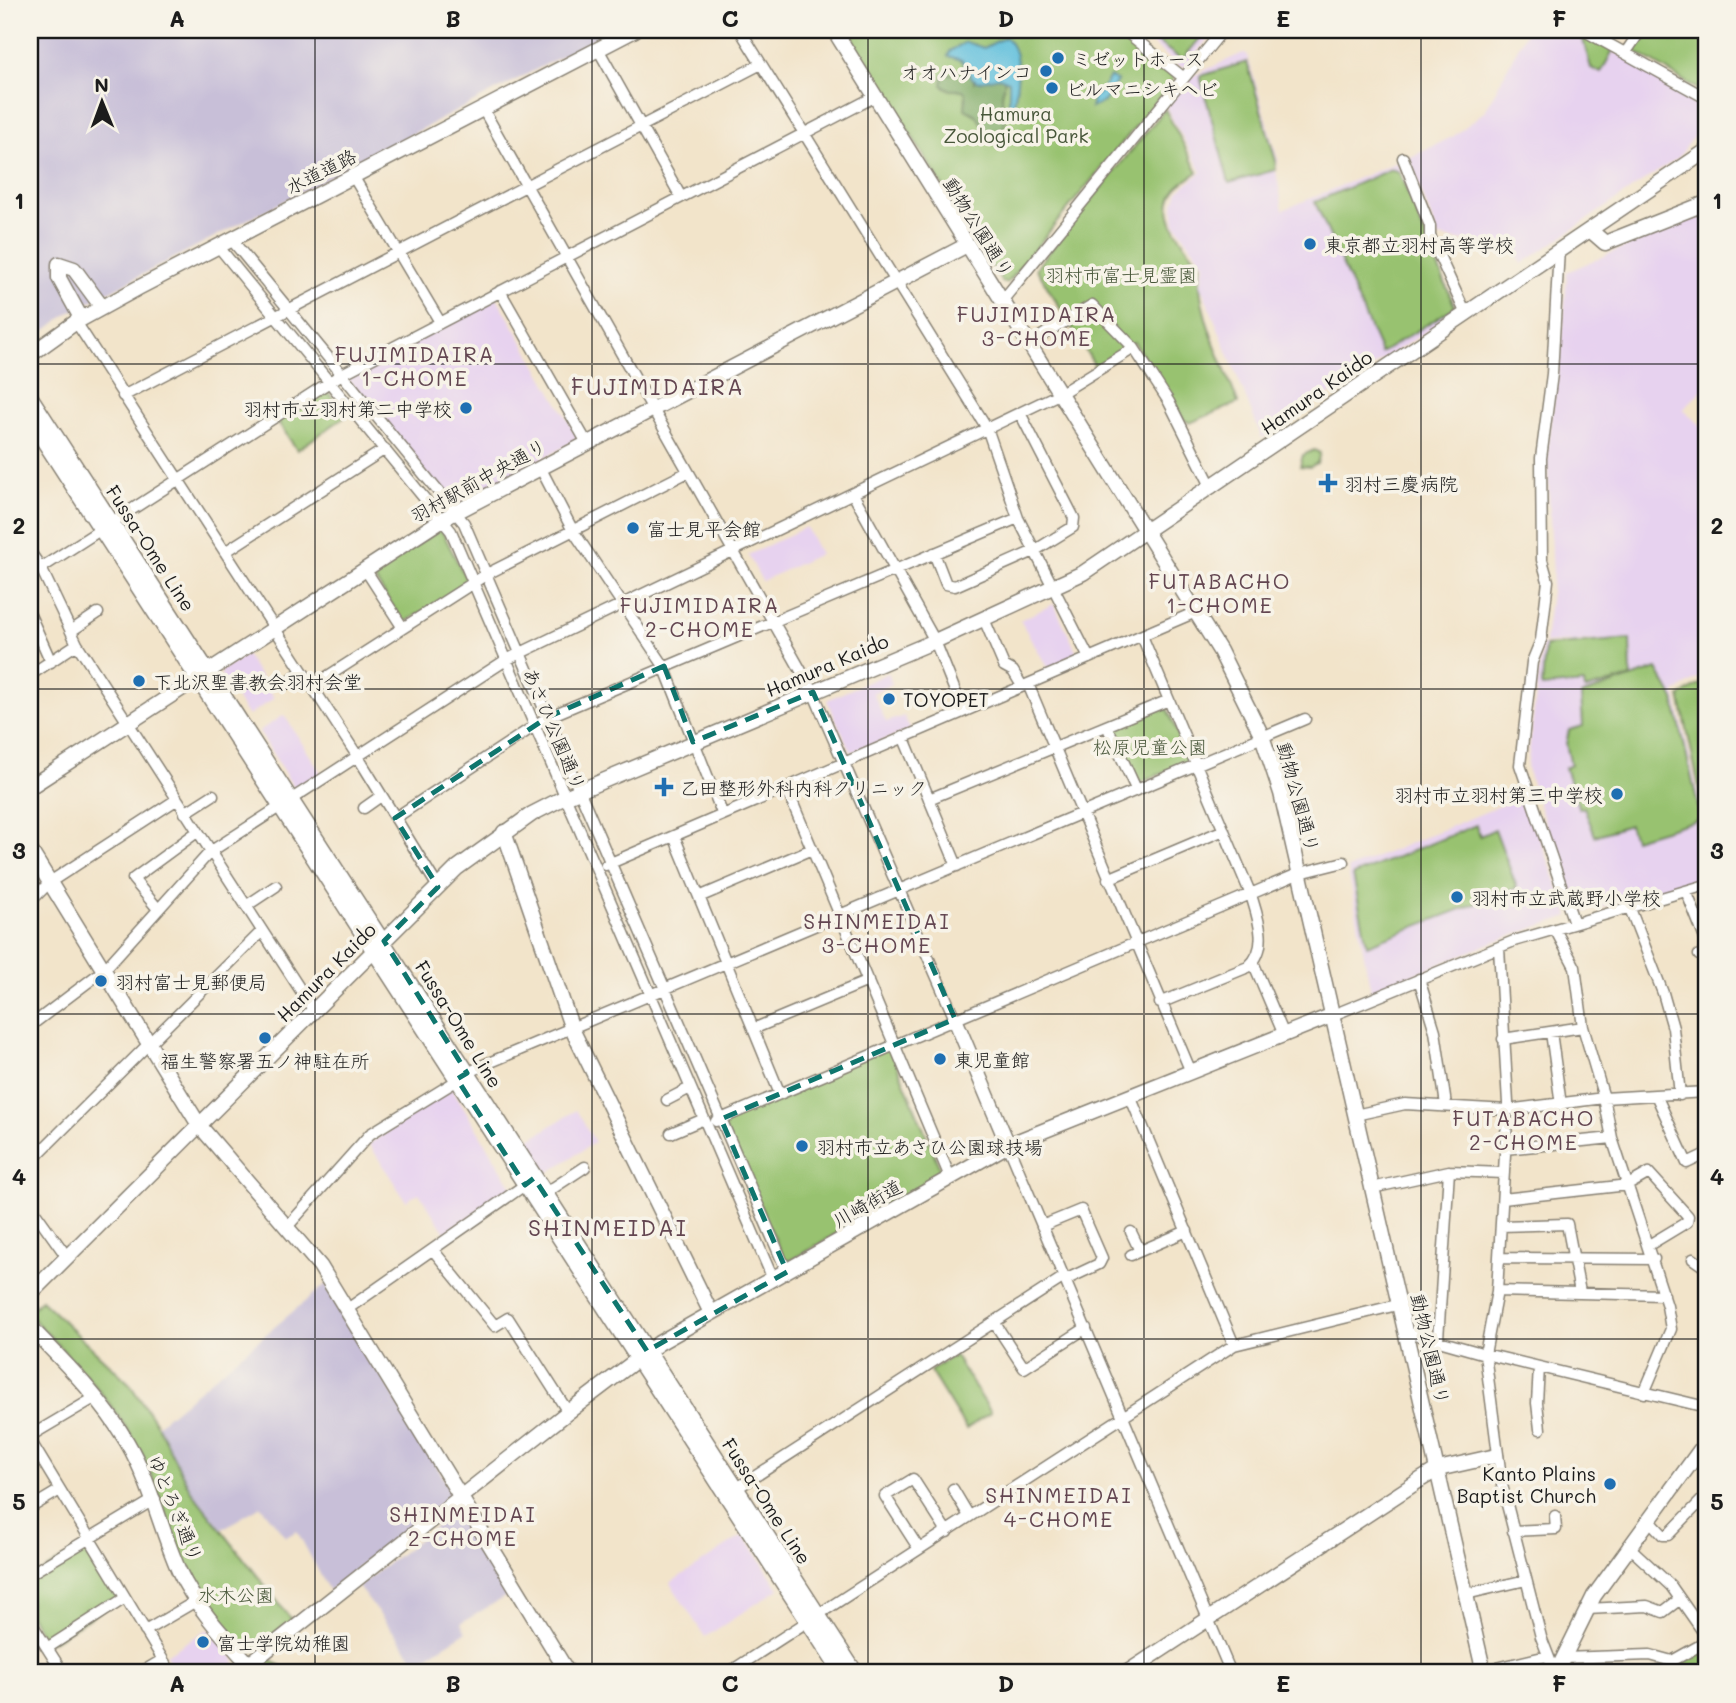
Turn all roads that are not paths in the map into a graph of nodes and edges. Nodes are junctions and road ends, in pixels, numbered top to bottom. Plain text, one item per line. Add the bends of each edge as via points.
1 (635, 30) edge
2 (740, 30) edge
3 (834, 30) edge
4 (1124, 30) edge
5 (1223, 30) edge
6 (1584, 30) edge
7 (1641, 30) edge
8 (598, 49) junction
9 (1626, 52) junction
10 (761, 64) junction
11 (1184, 78) junction
12 (876, 96) junction
13 (1706, 98) edge
14 (483, 109) junction
15 (640, 126) junction
16 (806, 133) junction
17 (1706, 151) edge
18 (1403, 158) dead end
19 (353, 176) junction
20 (526, 187) junction
21 (681, 197) junction
22 (1706, 203) edge
23 (1590, 230) junction
24 (225, 243) junction
25 (967, 245) junction
26 (1559, 249) junction
27 (397, 250) junction
28 (568, 258) junction
29 (895, 280) junction
30 (500, 291) junction
31 (1002, 301) junction
32 (102, 307) junction
33 (289, 309) junction
34 (1465, 312) junction
35 (275, 316) junction
36 (79, 320) junction
37 (440, 322) junction
38 (1030, 343) junction
39 (1134, 348) junction
40 (30, 355) edge
41 (342, 374) junction
42 (330, 383) junction
43 (1061, 393) junction
44 (30, 396) edge
45 (123, 396) junction
46 (654, 408) junction
47 (1020, 413) junction
48 (30, 420) edge
49 (987, 428) junction
50 (587, 443) junction
51 (385, 449) junction
52 (540, 467) junction
53 (688, 472) junction
54 (178, 480) junction
55 (1212, 488) junction
56 (853, 494) junction
57 (450, 515) junction
58 (1018, 518) junction
59 (105, 526) junction
60 (572, 529) junction
61 (1146, 533) junction
62 (733, 550) junction
63 (1034, 551) junction
64 (30, 552) edge
65 (225, 552) junction
66 (934, 553) junction
67 (41, 568) junction
68 (365, 569) junction
69 (895, 570) junction
70 (487, 574) junction
71 (474, 584) junction
72 (1054, 589) junction
73 (621, 603) junction
74 (1196, 612) junction
75 (98, 613) dead end
76 (30, 615) edge
77 (984, 619) junction
78 (774, 621) junction
79 (273, 628) junction
80 (403, 628) junction
81 (71, 631) junction
82 (1142, 636) junction
83 (935, 641) junction
84 (77, 644) junction
85 (520, 653) junction
86 (1089, 658) junction
87 (506, 660) junction
88 (51, 662) junction
89 (664, 666) junction
90 (302, 672) junction
91 (202, 674) junction
92 (30, 675) edge
93 (284, 685) dead end
94 (1025, 685) junction
95 (311, 687) junction
96 (813, 692) junction
97 (1170, 700) junction
98 (963, 711) junction
99 (548, 717) junction
100 (1305, 719) dead end
101 (127, 723) junction
102 (534, 725) junction
103 (1107, 726) junction
104 (903, 736) junction
105 (1262, 736) junction
106 (693, 742) junction
107 (1054, 747) junction
108 (358, 757) junction
109 (843, 761) junction
110 (1196, 764) junction
111 (30, 786) edge
112 (786, 787) junction
113 (1136, 789) junction
114 (572, 794) junction
115 (213, 795) dead end
116 (381, 796) junction
117 (929, 799) junction
118 (176, 800) junction
119 (285, 803) junction
120 (364, 808) dead end
121 (185, 813) junction
122 (722, 813) junction
123 (1081, 813) junction
124 (395, 818) junction
125 (1224, 830) junction
126 (197, 832) junction
127 (504, 832) junction
128 (674, 836) junction
129 (812, 849) junction
130 (30, 850) edge
131 (210, 852) junction
132 (1344, 862) dead end
133 (611, 863) junction
134 (957, 866) junction
135 (597, 869) junction
136 (1300, 873) junction
137 (1108, 879) junction
138 (50, 882) junction
139 (1706, 885) edge
140 (276, 886) dead end
141 (438, 887) junction
142 (900, 891) junction
143 (1686, 891) junction
144 (1251, 895) junction
145 (699, 897) junction
146 (30, 902) edge
147 (246, 906) junction
148 (1629, 906) junction
149 (158, 909) junction
150 (840, 915) junction
151 (1574, 923) junction
152 (1555, 929) junction
153 (261, 931) junction
154 (384, 941) junction
155 (1706, 941) edge
156 (1134, 943) junction
157 (1499, 948) junction
158 (372, 953) junction
159 (1253, 962) junction
160 (726, 964) junction
161 (104, 970) junction
162 (1419, 979) junction
163 (868, 981) junction
164 (665, 989) junction
165 (652, 996) junction
166 (1160, 1003) junction
167 (313, 1011) junction
168 (1333, 1015) junction
169 (955, 1019) junction
170 (30, 1027) edge
171 (1583, 1027) junction
172 (572, 1029) junction
173 (753, 1029) junction
174 (1551, 1032) junction
175 (1284, 1035) junction
176 (1503, 1040) junction
177 (149, 1043) junction
178 (895, 1044) junction
179 (1191, 1072) junction
180 (462, 1076) junction
181 (690, 1088) junction
182 (779, 1094) junction
183 (1680, 1094) junction
184 (1656, 1095) junction
185 (1705, 1095) edge
186 (1130, 1096) junction
187 (1604, 1098) junction
188 (667, 1100) dead end
189 (1446, 1105) junction
190 (1561, 1105) junction
191 (1507, 1110) junction
192 (1356, 1115) junction
193 (721, 1119) junction
194 (705, 1122) junction
195 (200, 1125) junction
196 (671, 1133) dead end
197 (1612, 1138) junction
198 (1008, 1145) junction
199 (1505, 1149) junction
200 (1706, 1154) edge
201 (30, 1162) edge
202 (585, 1167) dead end
203 (1449, 1171) junction
204 (1504, 1173) junction
205 (950, 1177) junction
206 (530, 1182) junction
207 (1628, 1185) junction
208 (1372, 1188) junction
209 (544, 1194) junction
210 (1503, 1199) junction
211 (30, 1205) edge
212 (1042, 1226) junction
213 (1501, 1226) junction
214 (287, 1227) junction
215 (1187, 1231) junction
216 (1131, 1232) dead end
217 (1649, 1245) junction
218 (433, 1250) junction
219 (67, 1256) junction
220 (1574, 1257) junction
221 (1499, 1258) junction
222 (1654, 1259) junction
223 (1693, 1259) dead end
224 (1706, 1268) edge
225 (787, 1272) junction
226 (774, 1279) junction
227 (1064, 1279) junction
228 (1497, 1291) junction
229 (1580, 1293) junction
230 (30, 1294) edge
231 (1664, 1295) junction
232 (1401, 1304) junction
233 (346, 1310) junction
234 (711, 1313) junction
235 (994, 1322) junction
236 (30, 1327) edge
237 (1086, 1328) junction
238 (1407, 1332) junction
239 (1438, 1339) junction
240 (1234, 1345) junction
241 (642, 1354) junction
242 (1485, 1354) junction
243 (1539, 1367) junction
244 (1644, 1393) junction
245 (96, 1397) junction
246 (1706, 1407) edge
247 (568, 1412) junction
248 (1124, 1418) junction
249 (1540, 1429) dead end
250 (30, 1438) edge
251 (1706, 1442) edge
252 (1496, 1455) junction
253 (1438, 1469) junction
254 (953, 1489) dead end
255 (60, 1490) junction
256 (731, 1492) junction
257 (1706, 1496) edge
258 (460, 1497) junction
259 (155, 1499) junction
260 (30, 1508) edge
261 (969, 1516) junction
262 (1555, 1516) dead end
263 (1648, 1519) junction
264 (1513, 1531) junction
265 (947, 1532) junction
266 (89, 1538) junction
267 (1628, 1546) junction
268 (919, 1549) junction
269 (30, 1574) edge
270 (1526, 1580) junction
271 (1466, 1594) junction
272 (125, 1598) junction
273 (1680, 1599) junction
274 (196, 1601) junction
275 (1587, 1609) junction
276 (813, 1618) junction
277 (30, 1620) edge
278 (1208, 1620) junction
279 (145, 1631) junction
280 (1706, 1636) edge
281 (1706, 1642) edge
282 (47, 1648) junction
283 (1546, 1654) junction
284 (1563, 1656) junction
285 (162, 1660) junction
286 (248, 1670) edge
287 (1484, 1672) edge
288 (63, 1673) edge
289 (140, 1673) edge
290 (171, 1673) edge
291 (568, 1673) edge
292 (728, 1673) edge
293 (841, 1673) edge
294 (856, 1673) edge
295 (1126, 1673) edge
296 (1231, 1673) edge
297 (1555, 1673) edge

1 - 8 street, 水道道路
2 - 10 street
3 - 12 street, 動物公園通り
4 - 11 street
5 - 11 street
6 - 9 street
7 - 9 street
8 - 14 street, 水道道路
8 - 15 street
9 - 13 street
10 - 15 street
10 - 16 street
11 - 31 street
12 - 16 street
12 - 25 street, 動物公園通り
14 - 19 street, 水道道路
14 - 20 street
15 - 20 street
15 - 21 street
16 - 21 street
16 - 29 street
17 - 23 street, Hamura Kaido
18 - 34 street via 1430,236
19 - 24 street, 水道道路
19 - 27 street
20 - 27 street
20 - 28 street
21 - 28 street
22 - 23 street via 1605,243
23 - 26 street, Hamura Kaido
24 - 32 street, 水道道路
24 - 33 street, あさひ公園通り
24 - 35 street, あさひ公園通り
25 - 29 street, 羽村駅前中央通り
25 - 31 street, 動物公園通り
26 - 34 street, Hamura Kaido
26 - 151 street via 1552,374 1541,458 1542,560 1548,581 1541,640 1532,662 1520,765
27 - 33 street
27 - 37 street
28 - 30 street
28 - 46 street
29 - 46 street, 羽村駅前中央通り
29 - 49 street
30 - 37 street
30 - 50 street
31 - 38 street, 動物公園通り
32 - 36 street, 水道道路
32 - 36 street via 74,269 59,264 60,278
33 - 35 street
33 - 41 street, あさひ公園通り
34 - 55 street, Hamura Kaido
35 - 42 street, あさひ公園通り
35 - 45 street
36 - 40 street, 水道道路
36 - 45 street
37 - 41 street
38 - 39 street via 1092,305
38 - 43 street, 動物公園通り
39 - 43 street
39 - 55 street via 1169,402
41 - 42 street
41 - 57 street, あさひ公園通り
42 - 51 street, あさひ公園通り
42 - 54 street
43 - 47 street
43 - 61 street, 動物公園通り
44 - 59 street, Fussa-Ome Line
45 - 54 street
46 - 50 street, 羽村駅前中央通り
46 - 53 street
47 - 49 street
47 - 63 street via 1074,518 1073,527
48 - 59 street, Fussa-Ome Line
49 - 56 street
49 - 58 street
50 - 52 street, 羽村駅前中央通り
51 - 57 street, あさひ公園通り
51 - 65 street
52 - 57 street, 羽村駅前中央通り
52 - 60 street
53 - 60 street
53 - 62 street
54 - 59 street
54 - 65 street
55 - 61 street, Hamura Kaido
56 - 62 street
56 - 69 street
57 - 68 street, 羽村駅前中央通り
57 - 70 street, あさひ公園通り
57 - 71 street, あさひ公園通り
58 - 63 street
58 - 66 street
59 - 67 street
59 - 91 street, Fussa-Ome Line
60 - 70 street
60 - 73 street
61 - 72 street, Hamura Kaido
61 - 74 street, 動物公園通り
62 - 73 street
62 - 78 street
63 - 66 street via 955,586 946,583
63 - 72 street
64 - 67 street
65 - 79 street
66 - 69 street
67 - 81 street
68 - 79 street, 羽村駅前中央通り
68 - 80 street
69 - 78 street
69 - 83 street
70 - 71 street
70 - 85 street, あさひ公園通り
71 - 80 street
71 - 87 street, あさひ公園通り
72 - 77 street, Hamura Kaido
72 - 86 street
73 - 85 street
73 - 89 street
74 - 82 street
74 - 105 street, 動物公園通り via 1245,696
75 - 81 street
76 - 88 street
77 - 83 street, Hamura Kaido
77 - 94 street via 1004,666
78 - 89 street
78 - 96 street
79 - 90 street
79 - 91 street, 羽村駅前中央通り
80 - 95 street
81 - 84 street
82 - 86 street
82 - 97 street
83 - 96 street, Hamura Kaido
83 - 98 street
84 - 88 street
84 - 101 street
85 - 87 street
85 - 99 street, あさひ公園通り
86 - 94 street
87 - 102 street, あさひ公園通り
87 - 108 street
88 - 92 street
89 - 99 street
89 - 106 street
90 - 93 street
90 - 95 street
91 - 101 street, 羽村駅前中央通り
91 - 119 street, Fussa-Ome Line
94 - 98 street
94 - 107 street
95 - 108 street
96 - 106 street, Hamura Kaido
96 - 109 street
97 - 103 street
97 - 110 street
98 - 104 street
99 - 102 street
99 - 114 street, あさひ公園通り
100 - 105 street
101 - 111 street, 羽村駅前中央通り
101 - 118 street
102 - 114 street, あさひ公園通り
102 - 124 street
103 - 107 street
103 - 113 street
104 - 109 street
104 - 117 street
105 - 110 street
105 - 136 street, 動物公園通り
106 - 114 street, Hamura Kaido
106 - 122 street
107 - 117 street
107 - 123 street
108 - 116 street
108 - 119 street
109 - 112 street
109 - 142 street
110 - 113 street
110 - 125 street
112 - 122 street
112 - 129 street
113 - 123 street
114 - 127 street, Hamura Kaido
114 - 133 street, あさひ公園通り
114 - 135 street, あさひ公園通り
115 - 121 street
116 - 120 street
116 - 124 street
117 - 134 street
118 - 121 street
118 - 138 street
119 - 131 street
119 - 154 street, Fussa-Ome Line
119 - 158 street, Fussa-Ome Line
121 - 126 street
122 - 128 street
123 - 134 street
123 - 137 street
124 - 141 street
125 - 137 street
125 - 144 street
126 - 131 street
126 - 149 street via 133,879
127 - 141 street, Hamura Kaido
127 - 172 street
128 - 133 street
128 - 145 street
129 - 145 street
129 - 150 street
130 - 138 street
131 - 147 street
131 - 149 street
132 - 136 street
133 - 135 street
133 - 164 street, あさひ公園通り
134 - 142 street
135 - 165 street, あさひ公園通り
136 - 144 street
136 - 168 street, 動物公園通り
137 - 156 street
138 - 146 street
138 - 161 street
139 - 143 street
140 - 147 street
141 - 154 street, Hamura Kaido
142 - 150 street
142 - 169 street
143 - 148 street
143 - 155 street
144 - 156 street
144 - 159 street via 1261,927 1261,944
145 - 160 street
147 - 153 street
148 - 151 street
148 - 183 street via 1673,1028
149 - 161 street
150 - 160 street
150 - 163 street
151 - 152 street
152 - 157 street
152 - 171 street via 1575,967
153 - 167 street
153 - 177 street
154 - 158 street, Hamura Kaido
154 - 180 street, Fussa-Ome Line
156 - 166 street
156 - 169 street
157 - 162 street
157 - 176 street
158 - 167 street, Hamura Kaido
158 - 180 street, Fussa-Ome Line
159 - 166 street
159 - 175 street
160 - 164 street
160 - 173 street
161 - 170 street
161 - 177 street
162 - 168 street
162 - 189 street via 1435,1031
163 - 173 street
163 - 178 street
164 - 165 street
164 - 193 street, あさひ公園通り
165 - 172 street
165 - 181 street, あさひ公園通り
166 - 179 street
167 - 195 street, Hamura Kaido
168 - 175 street, 川崎街道
168 - 192 street, 動物公園通り
169 - 178 street
169 - 198 street
171 - 174 street
171 - 187 street
172 - 180 street
172 - 234 street
173 - 182 street
174 - 176 street
174 - 190 street
175 - 179 street, 川崎街道
176 - 191 street
177 - 195 street
177 - 201 street
178 - 182 street
178 - 205 street
179 - 186 street, 川崎街道
180 - 206 street, Fussa-Ome Line
180 - 214 street via 365,1138
181 - 188 street
181 - 194 street, あさひ公園通り
182 - 193 street
183 - 184 street
183 - 185 street
184 - 187 street
184 - 200 street via 1688,1163
186 - 198 street, 川崎街道
186 - 215 street
187 - 190 street
187 - 197 street
189 - 191 street
189 - 192 street via 1405,1104
190 - 191 street
191 - 199 street
192 - 208 street, 動物公園通り
193 - 194 street
193 - 225 street, あさひ公園通り
194 - 196 street
194 - 226 street, あさひ公園通り
195 - 214 street
195 - 219 street, Hamura Kaido
197 - 199 street
197 - 207 street
198 - 205 street, 川崎街道
198 - 212 street
199 - 204 street
202 - 209 street
203 - 204 street
203 - 208 street
203 - 239 street
204 - 210 street
205 - 225 street, 川崎街道
206 - 209 street, Fussa-Ome Line
206 - 218 street
206 - 241 street, Fussa-Ome Line
207 - 210 street
207 - 217 street
207 - 217 street via 1649,1173 1688,1216 1687,1222
208 - 232 street, 動物公園通り
209 - 241 street, Fussa-Ome Line
210 - 213 street
211 - 219 street
212 - 227 street
212 - 227 street via 1081,1210 1102,1258 1099,1264
213 - 220 street via 1567,1224
213 - 221 street
214 - 233 street via 316,1260
215 - 216 street via 1135,1253
215 - 240 street
217 - 222 street
218 - 233 street
218 - 247 street via 495,1326 508,1318
219 - 230 street, Hamura Kaido
220 - 221 street
220 - 222 street
220 - 229 street
221 - 228 street
222 - 231 street
223 - 224 street
225 - 226 street, 川崎街道
226 - 234 street, 川崎街道
227 - 235 street
227 - 237 street
228 - 229 street
228 - 242 street
229 - 231 street
231 - 244 street via 1671,1329
232 - 238 street, 動物公園通り
232 - 240 street
233 - 258 street
234 - 241 street, 川崎街道
235 - 237 street via 1024,1368
235 - 256 street
236 - 245 street, ゆとろぎ通り
237 - 248 street
238 - 239 street
238 - 253 street, 動物公園通り
239 - 242 street
240 - 248 street
241 - 247 street, 川崎街道
241 - 256 street, Fussa-Ome Line
242 - 243 street
242 - 252 street
243 - 244 street
243 - 249 street
244 - 246 street
245 - 250 street
245 - 259 street, ゆとろぎ通り via 127,1443
247 - 258 street, 川崎街道
248 - 261 street
248 - 278 street
250 - 255 street
251 - 263 street
252 - 253 street
252 - 264 street
253 - 271 street, 動物公園通り
253 - 278 street
254 - 261 street
255 - 260 street
255 - 266 street
256 - 276 street, Fussa-Ome Line
257 - 263 street via 1668,1535
258 - 286 street, 川崎街道
258 - 291 street
259 - 266 street
259 - 274 street, ゆとろぎ通り via 179,1571
261 - 265 street
262 - 264 street via 1556,1529
263 - 267 street
264 - 270 street
265 - 268 street
265 - 268 street via 913,1479 885,1496
266 - 269 street
266 - 272 street
267 - 273 street
267 - 275 street
268 - 276 street
270 - 271 street
270 - 283 street
271 - 287 street, 動物公園通り
272 - 279 street
272 - 282 street
273 - 275 street via 1663,1612 1647,1606
273 - 280 street
274 - 279 street
274 - 286 street, ゆとろぎ通り
275 - 284 street
276 - 292 street
276 - 293 street, Fussa-Ome Line
276 - 294 street, Fussa-Ome Line
277 - 282 street
278 - 295 street
278 - 296 street
279 - 285 street
281 - 284 street via 1672,1661 1650,1655
282 - 288 street
283 - 284 street
283 - 287 street
283 - 297 street
284 - 297 street
285 - 289 street
285 - 290 street

